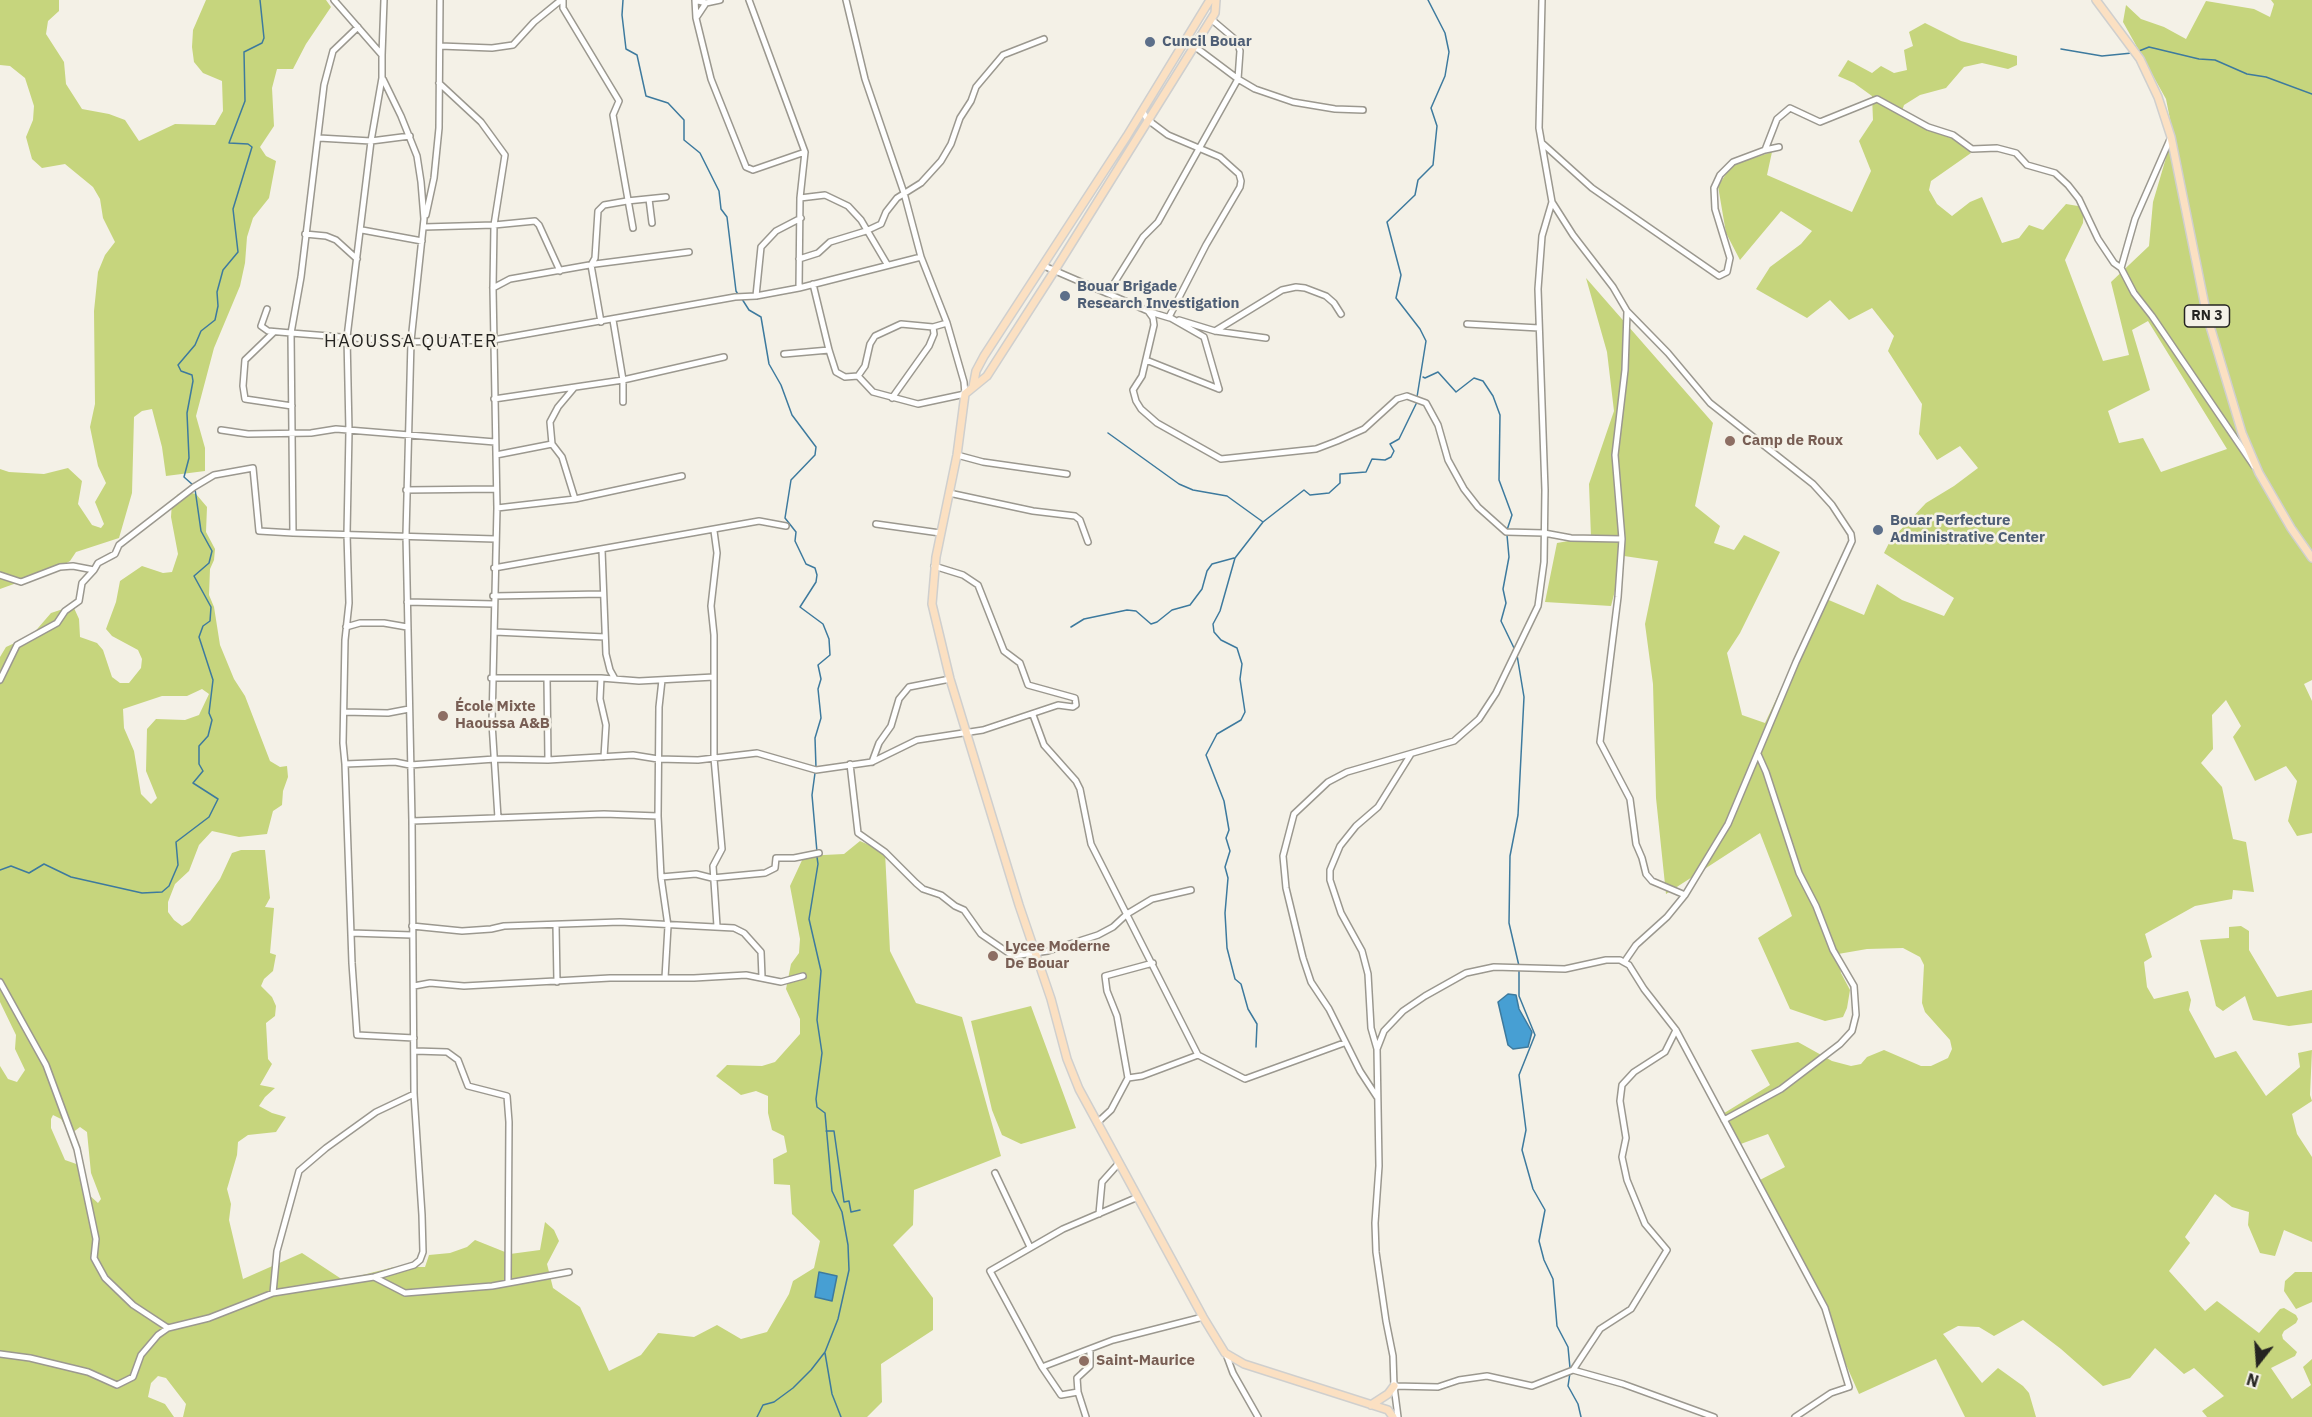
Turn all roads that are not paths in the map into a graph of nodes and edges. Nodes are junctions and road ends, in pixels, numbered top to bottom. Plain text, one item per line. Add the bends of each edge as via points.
1 (334, 0) edge
2 (384, 0) edge
3 (440, 0) edge
4 (562, 0) edge
5 (720, 0) edge
6 (749, 0) edge
7 (846, 0) edge
8 (1210, 0) edge
9 (1216, 0) edge
10 (1542, 0) edge
11 (2096, 0) edge
12 (706, 3) junction
13 (696, 18) junction
14 (1211, 19) junction
15 (358, 27) junction
16 (1044, 39) dead end
17 (441, 46) junction
18 (1194, 46) junction
19 (382, 55) junction
20 (1168, 67) junction
21 (1177, 72) junction
22 (382, 78) junction
23 (1238, 79) junction
24 (440, 82) junction
25 (1363, 110) dead end
26 (1142, 111) junction
27 (1148, 120) junction
28 (410, 136) junction
29 (2170, 136) junction
30 (319, 138) junction
31 (371, 141) junction
32 (1542, 142) junction
33 (1779, 147) dead end
34 (1200, 150) junction
35 (1765, 150) junction
36 (806, 152) junction
37 (421, 177) junction
38 (434, 178) junction
39 (904, 193) junction
40 (666, 197) dead end
41 (800, 198) junction
42 (649, 199) junction
43 (627, 201) junction
44 (1552, 202) junction
45 (801, 218) junction
46 (424, 219) junction
47 (652, 223) dead end
48 (494, 225) junction
49 (424, 227) junction
50 (633, 228) dead end
51 (362, 230) junction
52 (866, 231) junction
53 (305, 234) junction
54 (422, 241) junction
55 (689, 252) dead end
56 (921, 257) junction
57 (357, 259) junction
58 (799, 259) junction
59 (887, 264) junction
60 (591, 265) junction
61 (1044, 266) junction
62 (2121, 268) junction
63 (1055, 270) junction
64 (560, 271) junction
65 (813, 284) junction
66 (493, 288) junction
67 (799, 288) junction
68 (1108, 292) junction
69 (756, 296) junction
70 (267, 309) dead end
71 (1148, 311) junction
72 (1627, 311) junction
73 (1013, 314) junction
74 (1341, 314) dead end
75 (1169, 317) junction
76 (613, 320) junction
77 (1023, 320) junction
78 (601, 322) junction
79 (947, 323) junction
80 (1467, 324) dead end
81 (933, 327) junction
82 (1539, 327) junction
83 (274, 332) junction
84 (1215, 332) junction
85 (291, 333) junction
86 (347, 337) junction
87 (1266, 338) dead end
88 (493, 340) junction
89 (411, 341) junction
90 (829, 350) junction
91 (784, 354) dead end
92 (724, 357) dead end
93 (1146, 360) junction
94 (858, 376) junction
95 (623, 380) junction
96 (973, 387) junction
97 (574, 388) junction
98 (965, 394) junction
99 (892, 398) junction
100 (494, 399) junction
101 (623, 402) dead end
102 (292, 406) junction
103 (221, 430) dead end
104 (349, 431) junction
105 (292, 433) junction
106 (408, 433) junction
107 (495, 442) junction
108 (552, 444) junction
109 (495, 455) junction
110 (957, 455) junction
111 (2259, 473) junction
112 (1067, 474) dead end
113 (682, 476) dead end
114 (496, 489) junction
115 (406, 490) junction
116 (949, 493) junction
117 (575, 499) junction
118 (497, 508) junction
119 (876, 524) dead end
120 (786, 526) dead end
121 (714, 531) junction
122 (293, 533) junction
123 (940, 533) junction
124 (1544, 533) junction
125 (347, 534) junction
126 (406, 535) junction
127 (495, 539) junction
128 (1622, 539) junction
129 (1088, 542) dead end
130 (602, 550) junction
131 (2312, 558) edge
132 (934, 566) junction
133 (494, 568) junction
134 (94, 570) junction
135 (0, 575) edge
136 (602, 594) junction
137 (493, 596) junction
138 (407, 602) junction
139 (494, 604) junction
140 (346, 627) junction
141 (407, 627) junction
142 (495, 632) junction
143 (604, 637) junction
144 (714, 677) junction
145 (491, 678) junction
146 (547, 678) junction
147 (602, 678) junction
148 (615, 679) junction
149 (950, 679) junction
150 (0, 680) edge
151 (662, 680) junction
152 (409, 709) junction
153 (344, 712) junction
154 (1033, 714) junction
155 (966, 732) junction
156 (1411, 754) junction
157 (1758, 754) junction
158 (604, 757) junction
159 (495, 759) junction
160 (658, 759) junction
161 (714, 759) junction
162 (548, 760) junction
163 (873, 762) junction
164 (345, 764) junction
165 (850, 764) junction
166 (411, 765) junction
167 (658, 816) junction
168 (498, 818) junction
169 (412, 822) junction
170 (819, 853) dead end
171 (661, 877) junction
172 (712, 878) junction
173 (1191, 890) dead end
174 (1685, 896) junction
175 (1127, 914) junction
176 (556, 925) junction
177 (412, 926) junction
178 (668, 926) junction
179 (717, 926) junction
180 (351, 933) junction
181 (412, 935) junction
182 (1036, 954) junction
183 (1624, 962) junction
184 (1153, 963) junction
185 (803, 976) dead end
186 (762, 977) junction
187 (665, 978) junction
188 (0, 982) edge
189 (557, 982) junction
190 (414, 986) junction
191 (1676, 1030) junction
192 (414, 1038) junction
193 (1344, 1043) junction
194 (1377, 1049) junction
195 (415, 1051) junction
196 (1198, 1055) junction
197 (1128, 1078) junction
198 (414, 1094) junction
199 (1377, 1097) junction
200 (1724, 1120) junction
201 (1097, 1123) junction
202 (1119, 1163) junction
203 (995, 1173) dead end
204 (1138, 1197) junction
205 (1100, 1214) junction
206 (1030, 1247) junction
207 (569, 1272) dead end
208 (374, 1277) junction
209 (508, 1282) junction
210 (273, 1293) junction
211 (1203, 1317) junction
212 (168, 1328) junction
213 (1090, 1349) junction
214 (1225, 1353) junction
215 (0, 1354) edge
216 (1041, 1367) junction
217 (1573, 1370) junction
218 (1394, 1386) junction
219 (1078, 1392) junction
220 (1371, 1406) junction
221 (1086, 1417) edge
222 (1258, 1417) edge
223 (1393, 1417) edge
224 (1398, 1417) edge
225 (1714, 1417) edge
226 (1795, 1417) edge

1 - 15 street
2 - 19 street
3 - 17 street
4 - 17 street via 513,45
4 - 43 street via 562,8 619,101 613,115
5 - 12 street
6 - 36 street
7 - 39 street via 866,83
8 - 20 main road
9 - 14 main road
10 - 32 street via 1538,97
11 - 29 main road, RN 3 via 2140,59
12 - 13 street
12 - 13 street via 695,0
13 - 36 street via 711,79 746,167 753,170
14 - 18 main road
14 - 23 street via 1237,41
15 - 19 street
15 - 30 street via 333,51 324,85
16 - 39 street via 1004,55 976,87 941,161 921,183
17 - 24 street
18 - 21 main road
18 - 23 street
19 - 22 street
20 - 21 main road
20 - 26 main road
21 - 27 main road
22 - 28 street
22 - 31 street
23 - 25 street via 1293,102
23 - 34 street
24 - 38 street
24 - 48 street via 481,122 505,155
26 - 27 street
26 - 61 main road
27 - 34 street
27 - 63 main road
28 - 31 street
28 - 37 street
29 - 62 street via 2135,219
29 - 111 main road, RN 3 via 2207,316 2242,433
30 - 31 street
30 - 53 street
31 - 51 street
32 - 35 street via 1592,188 1719,276 1727,272 1730,258 1715,209 1714,188 1733,162
32 - 44 street
33 - 35 street
34 - 68 street via 1158,222 1143,237
34 - 75 street via 1220,157 1239,174 1240,188
35 - 62 street via 1777,119 1790,108 1820,122 1877,99 1928,127 1953,135 1972,149 1997,148 2016,153 2027,165 2055,173 2079,199 2098,239
36 - 41 street
37 - 38 street
37 - 46 street
38 - 46 street
39 - 52 street via 886,212 881,224
39 - 56 street
40 - 42 street
41 - 45 street
41 - 52 street via 825,195 848,206
42 - 43 street
42 - 47 street
43 - 50 street
43 - 60 street via 604,205 598,211 595,258
44 - 72 street
44 - 82 street via 1545,220 1539,264
45 - 58 street
45 - 69 street via 776,231 761,247
46 - 49 street
48 - 49 street
48 - 64 street via 535,221
48 - 66 street
49 - 54 street
51 - 54 street
51 - 57 street
52 - 58 street via 830,242 818,253
52 - 59 street
53 - 57 street via 336,240
53 - 85 street
54 - 89 street
55 - 60 street
56 - 59 street
56 - 79 street
57 - 86 street
58 - 67 street
59 - 65 street
60 - 64 street
60 - 78 street
61 - 63 street
61 - 73 main road
62 - 111 street via 2134,293
63 - 68 street
63 - 77 main road
64 - 66 street via 510,279
65 - 67 street
65 - 90 street
66 - 88 street
67 - 69 street
68 - 71 street
69 - 76 street
70 - 83 street via 261,326
71 - 75 street
71 - 93 street via 1154,325
72 - 128 street via 1615,455
72 - 157 street via 1710,403 1813,484 1851,534 1852,541
73 - 77 main road
73 - 96 main road via 980,363
74 - 84 street via 1326,296 1296,287 1282,290
75 - 84 street
75 - 93 street via 1204,337 1219,389
76 - 78 street
76 - 95 street
77 - 96 main road via 987,376
78 - 88 street
79 - 81 street
79 - 98 street
80 - 82 street
81 - 94 street via 901,324 875,336
81 - 99 street via 929,346
82 - 124 street
83 - 85 street
83 - 102 street via 245,360 245,399
84 - 87 street
85 - 86 street
85 - 102 street
86 - 89 street
86 - 104 street
88 - 89 street
88 - 100 street
89 - 106 street
90 - 91 street
90 - 94 street via 837,372 845,377
92 - 95 street
93 - 124 street via 1133,390 1141,409 1166,429 1221,459 1316,449 1364,429 1397,399 1416,398 1426,403 1438,425 1448,460 1478,507 1506,532
94 - 99 street via 873,392
95 - 97 street
95 - 101 street
96 - 98 main road
97 - 100 street
97 - 108 street via 550,422
98 - 99 street via 918,404
98 - 110 main road
100 - 107 street
102 - 105 street
103 - 105 street
104 - 105 street
104 - 106 street
104 - 125 street
105 - 122 street
106 - 107 street
106 - 115 street
107 - 109 street
108 - 109 street
108 - 117 street via 562,457
109 - 114 street
110 - 112 street
110 - 116 main road
111 - 131 main road, RN 3
113 - 117 street
114 - 115 street
114 - 118 street
115 - 126 street
116 - 123 main road
116 - 129 street via 1075,516
117 - 118 street
118 - 127 street
119 - 123 street
120 - 121 street via 759,522
121 - 130 street
121 - 144 street
122 - 125 street
122 - 134 street via 259,531 253,468 214,475 118,545 115,554 98,563
123 - 132 main road
124 - 128 street
124 - 156 street via 1538,606 1489,706 1454,741
125 - 126 street
125 - 140 street
126 - 127 street
126 - 138 street
127 - 133 street
128 - 174 street via 1600,742 1630,799 1636,844 1646,874 1652,881
130 - 133 street
130 - 136 street
132 - 149 main road via 932,604
132 - 154 street via 963,575 978,585 1004,651 1020,663 1028,685 1075,698 1073,707 1058,705
133 - 137 street
134 - 135 street via 60,567 21,582
134 - 150 street via 82,583 79,601 64,611 57,623 17,645
136 - 137 street
136 - 143 street
137 - 139 street
138 - 139 street
138 - 141 street
139 - 142 street
140 - 141 street via 360,623
140 - 153 street
141 - 152 street
142 - 143 street
142 - 145 street
143 - 148 street
144 - 151 street
144 - 161 street
145 - 146 street
145 - 159 street
146 - 147 street
146 - 162 street
147 - 148 street
147 - 158 street
148 - 151 street
149 - 155 main road
149 - 163 street via 909,687 899,699
151 - 160 street
152 - 153 street via 388,713
152 - 166 street
153 - 164 street
154 - 155 street
154 - 175 street via 1044,745 1080,789 1091,844
155 - 163 street via 917,740
155 - 182 main road
156 - 193 street via 1339,776 1299,807 1289,828 1283,874 1300,946 1311,982
156 - 194 street via 1378,807 1340,846 1330,870 1341,913 1362,951
157 - 174 street via 1728,824
157 - 200 street via 1799,873 1833,950 1854,986 1856,1015 1852,1031 1840,1044 1781,1089
158 - 160 street via 633,755
158 - 162 street
159 - 162 street
159 - 166 street
159 - 168 street
160 - 161 street
160 - 167 street
161 - 165 street via 757,753 816,770
161 - 172 street via 722,849 712,866
163 - 165 street
164 - 166 street
164 - 180 street
165 - 182 street via 858,833 885,852 916,883 964,910 981,934 1005,951 1013,956
166 - 169 street
167 - 168 street
167 - 171 street
168 - 169 street
169 - 177 street
170 - 172 street via 776,858 775,868 765,873
171 - 172 street via 696,874
171 - 178 street
172 - 179 street
173 - 175 street via 1152,900
174 - 183 street
175 - 182 street via 1098,935
175 - 184 street
176 - 177 street via 462,931
176 - 178 street via 620,922
176 - 189 street
177 - 181 street
178 - 179 street
178 - 187 street
179 - 186 street via 744,933 761,952
180 - 181 street
180 - 192 street via 357,1035
181 - 190 street
182 - 201 main road via 1067,1059
183 - 191 street
183 - 194 street via 1606,960 1565,969 1494,968 1466,973 1403,1011 1384,1031
184 - 196 street
184 - 197 street via 1105,976
185 - 186 street via 781,982
186 - 187 street
187 - 189 street
188 - 212 street via 46,1065 77,1149 96,1239 94,1257 112,1285 133,1305
189 - 190 street
190 - 192 street
191 - 200 street
191 - 217 street via 1665,1052 1634,1072 1623,1085 1620,1101 1627,1180 1645,1224 1667,1250 1631,1309 1600,1329
192 - 195 street
193 - 196 street via 1245,1079
193 - 199 street
194 - 199 street
195 - 198 street
195 - 209 street via 447,1052 458,1060 468,1086 507,1096
196 - 197 street
197 - 201 street via 1112,1110
198 - 208 street via 423,1252 414,1264
198 - 210 street via 376,1112 299,1171 277,1251
199 - 218 street via 1376,1252 1393,1356
200 - 226 street via 1825,1308 1849,1387 1831,1393
201 - 202 main road
202 - 204 main road
202 - 205 street via 1102,1182
203 - 206 street
204 - 205 street
204 - 211 main road
205 - 206 street
206 - 216 street via 990,1272
207 - 209 street
208 - 209 street via 405,1293
208 - 210 street
210 - 212 street via 209,1318
211 - 213 street
211 - 214 main road
212 - 215 street via 141,1355 133,1377 117,1385 88,1372
213 - 216 street
213 - 219 street via 1090,1366 1077,1378
214 - 220 main road via 1263,1372
214 - 222 street
216 - 219 street via 1061,1395
217 - 218 street via 1532,1386 1487,1376 1438,1387
217 - 225 street
218 - 220 main road
218 - 224 street
219 - 221 street
220 - 223 main road via 1388,1410

